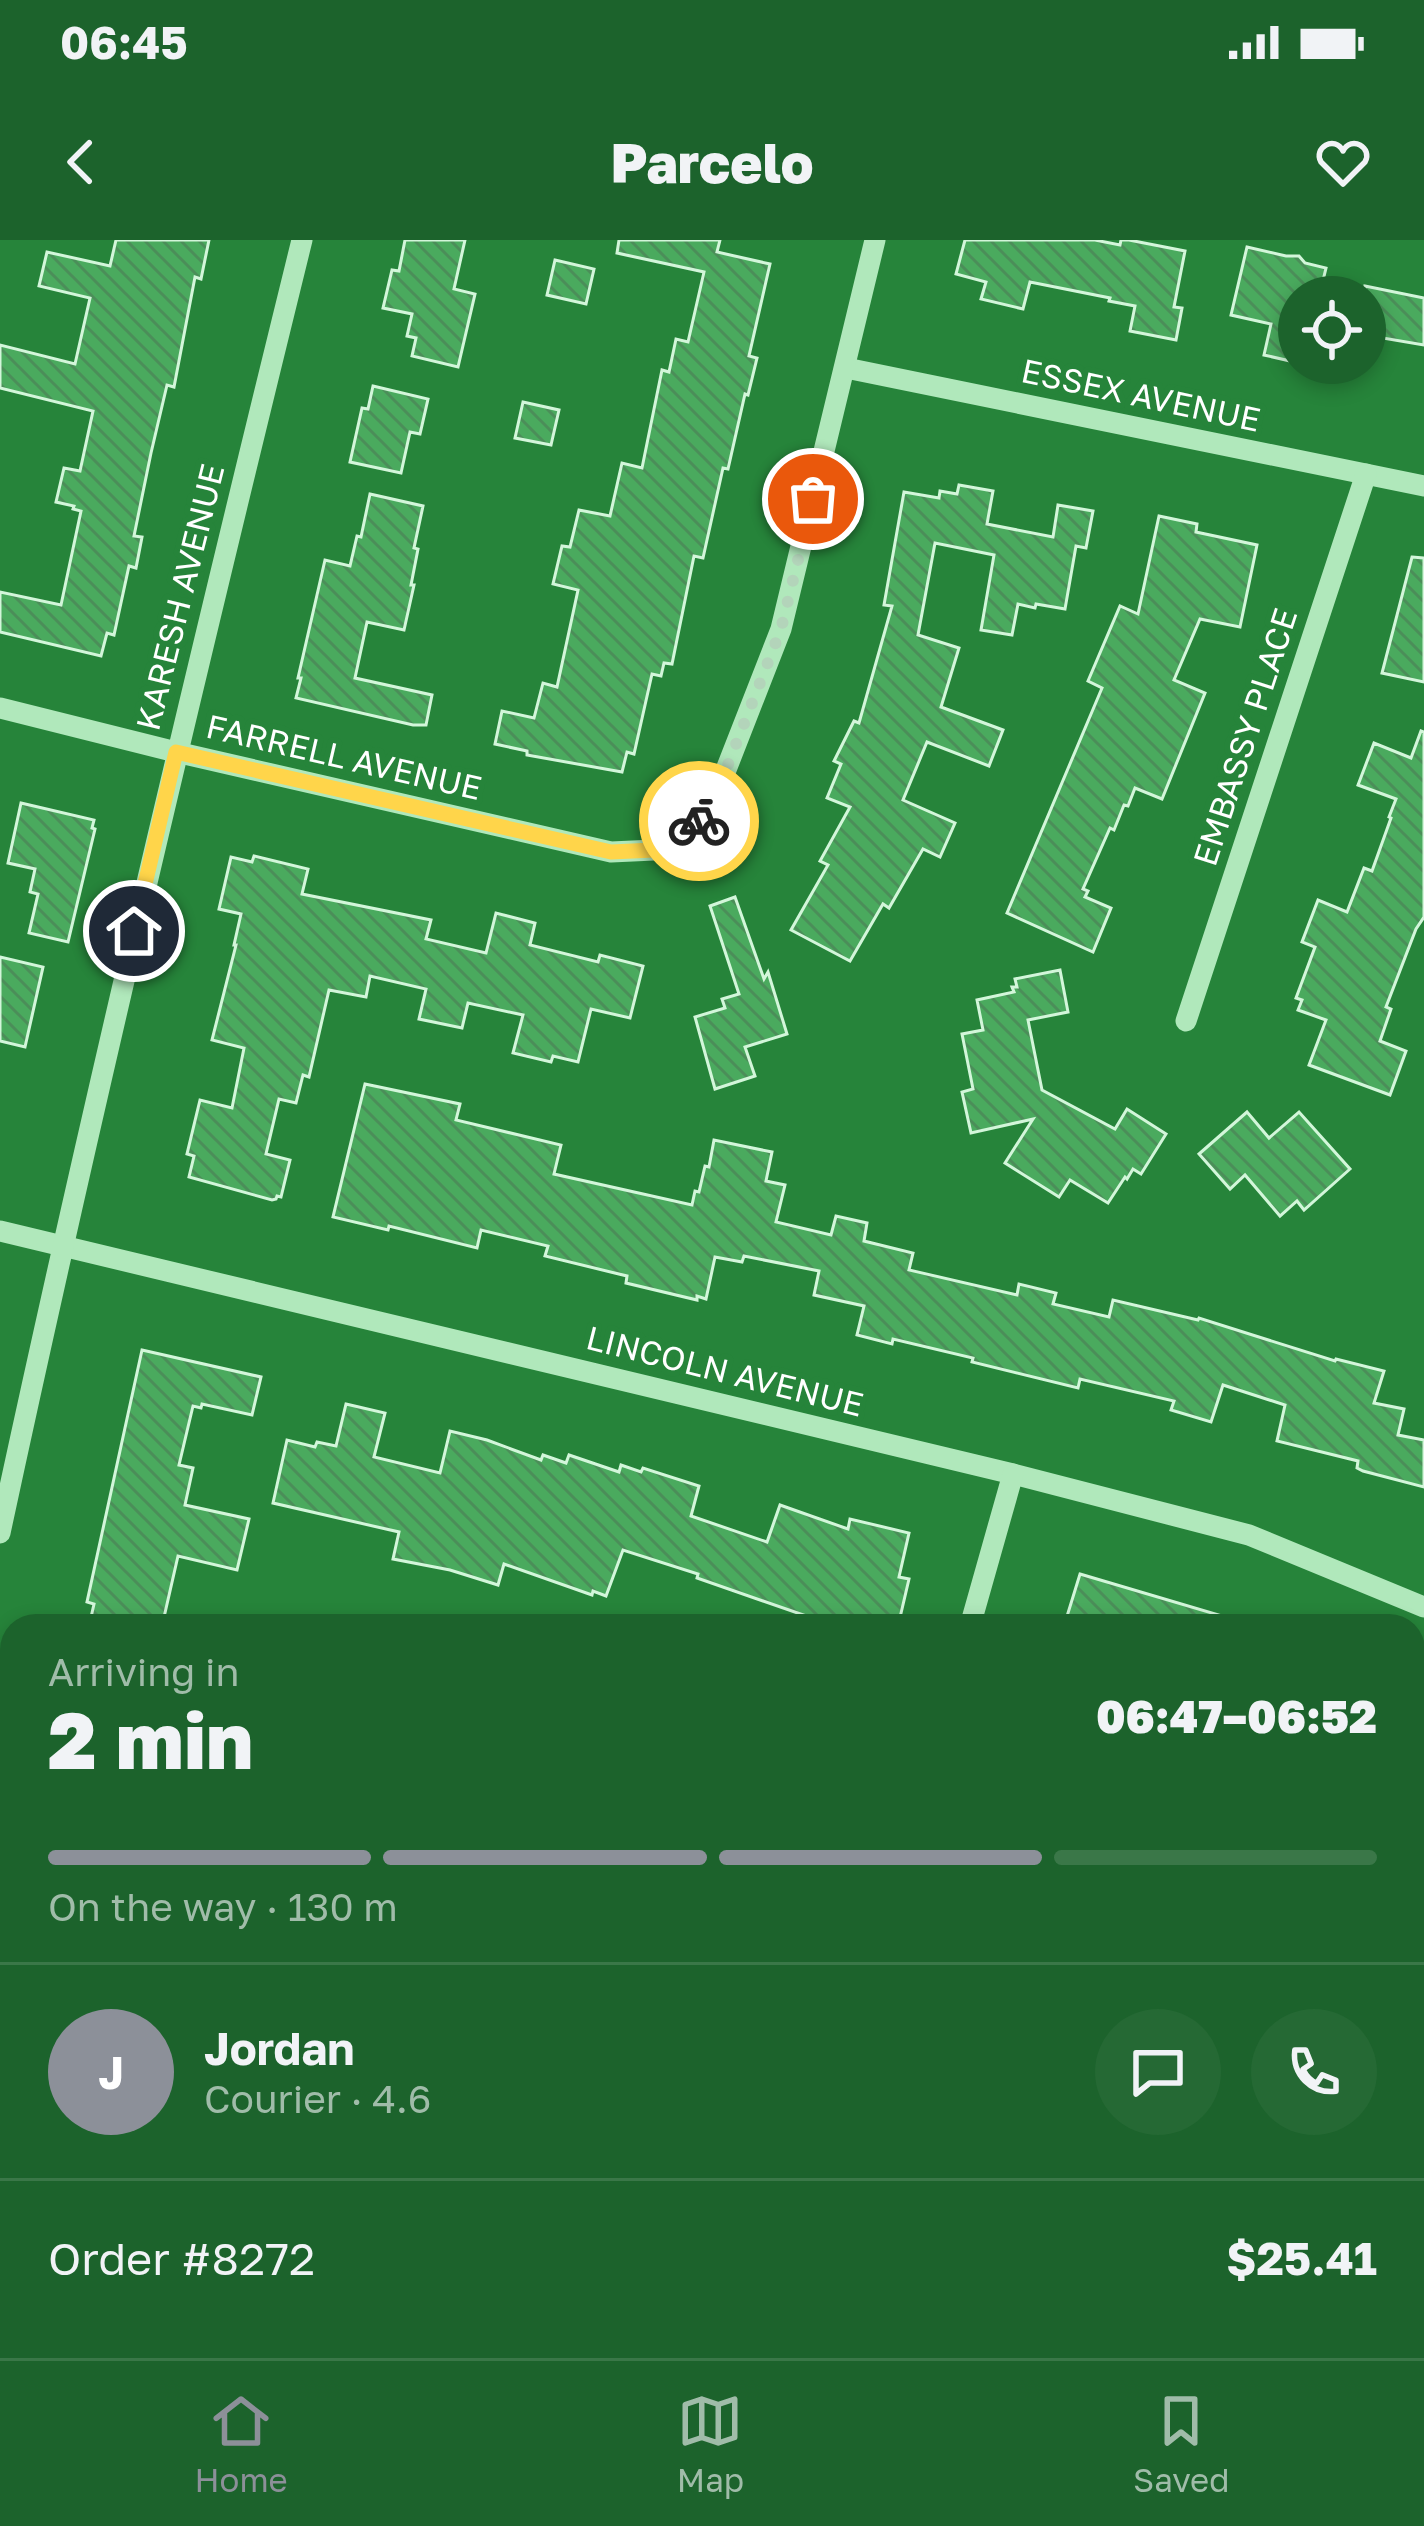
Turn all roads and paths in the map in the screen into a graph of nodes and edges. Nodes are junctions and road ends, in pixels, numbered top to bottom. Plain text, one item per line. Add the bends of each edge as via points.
1 (302, 240) edge
2 (875, 240) edge
3 (845, 368) junction
4 (1366, 474) junction
5 (1424, 486) edge
6 (0, 708) edge
7 (176, 752) junction
8 (1186, 1021) dead end
9 (0, 1232) edge
10 (62, 1245) junction
11 (1013, 1474) junction
12 (0, 1533) edge
13 (1424, 1607) edge
14 (973, 1614) edge

1 - 7 street, KARESH AVENUE
2 - 3 street
3 - 4 street, ESSEX AVENUE
3 - 7 street, FARRELL AVENUE via 781,629 713,803 676,849 611,852
4 - 5 street, ESSEX AVENUE
4 - 8 street, EMBASSY PLACE
6 - 7 street, FARRELL AVENUE
7 - 10 street, KARESH AVENUE
9 - 10 street, LINCOLN AVENUE
10 - 11 street, LINCOLN AVENUE
10 - 12 street, KARESH AVENUE
11 - 13 street, LINCOLN AVENUE via 1249,1534
11 - 14 street

